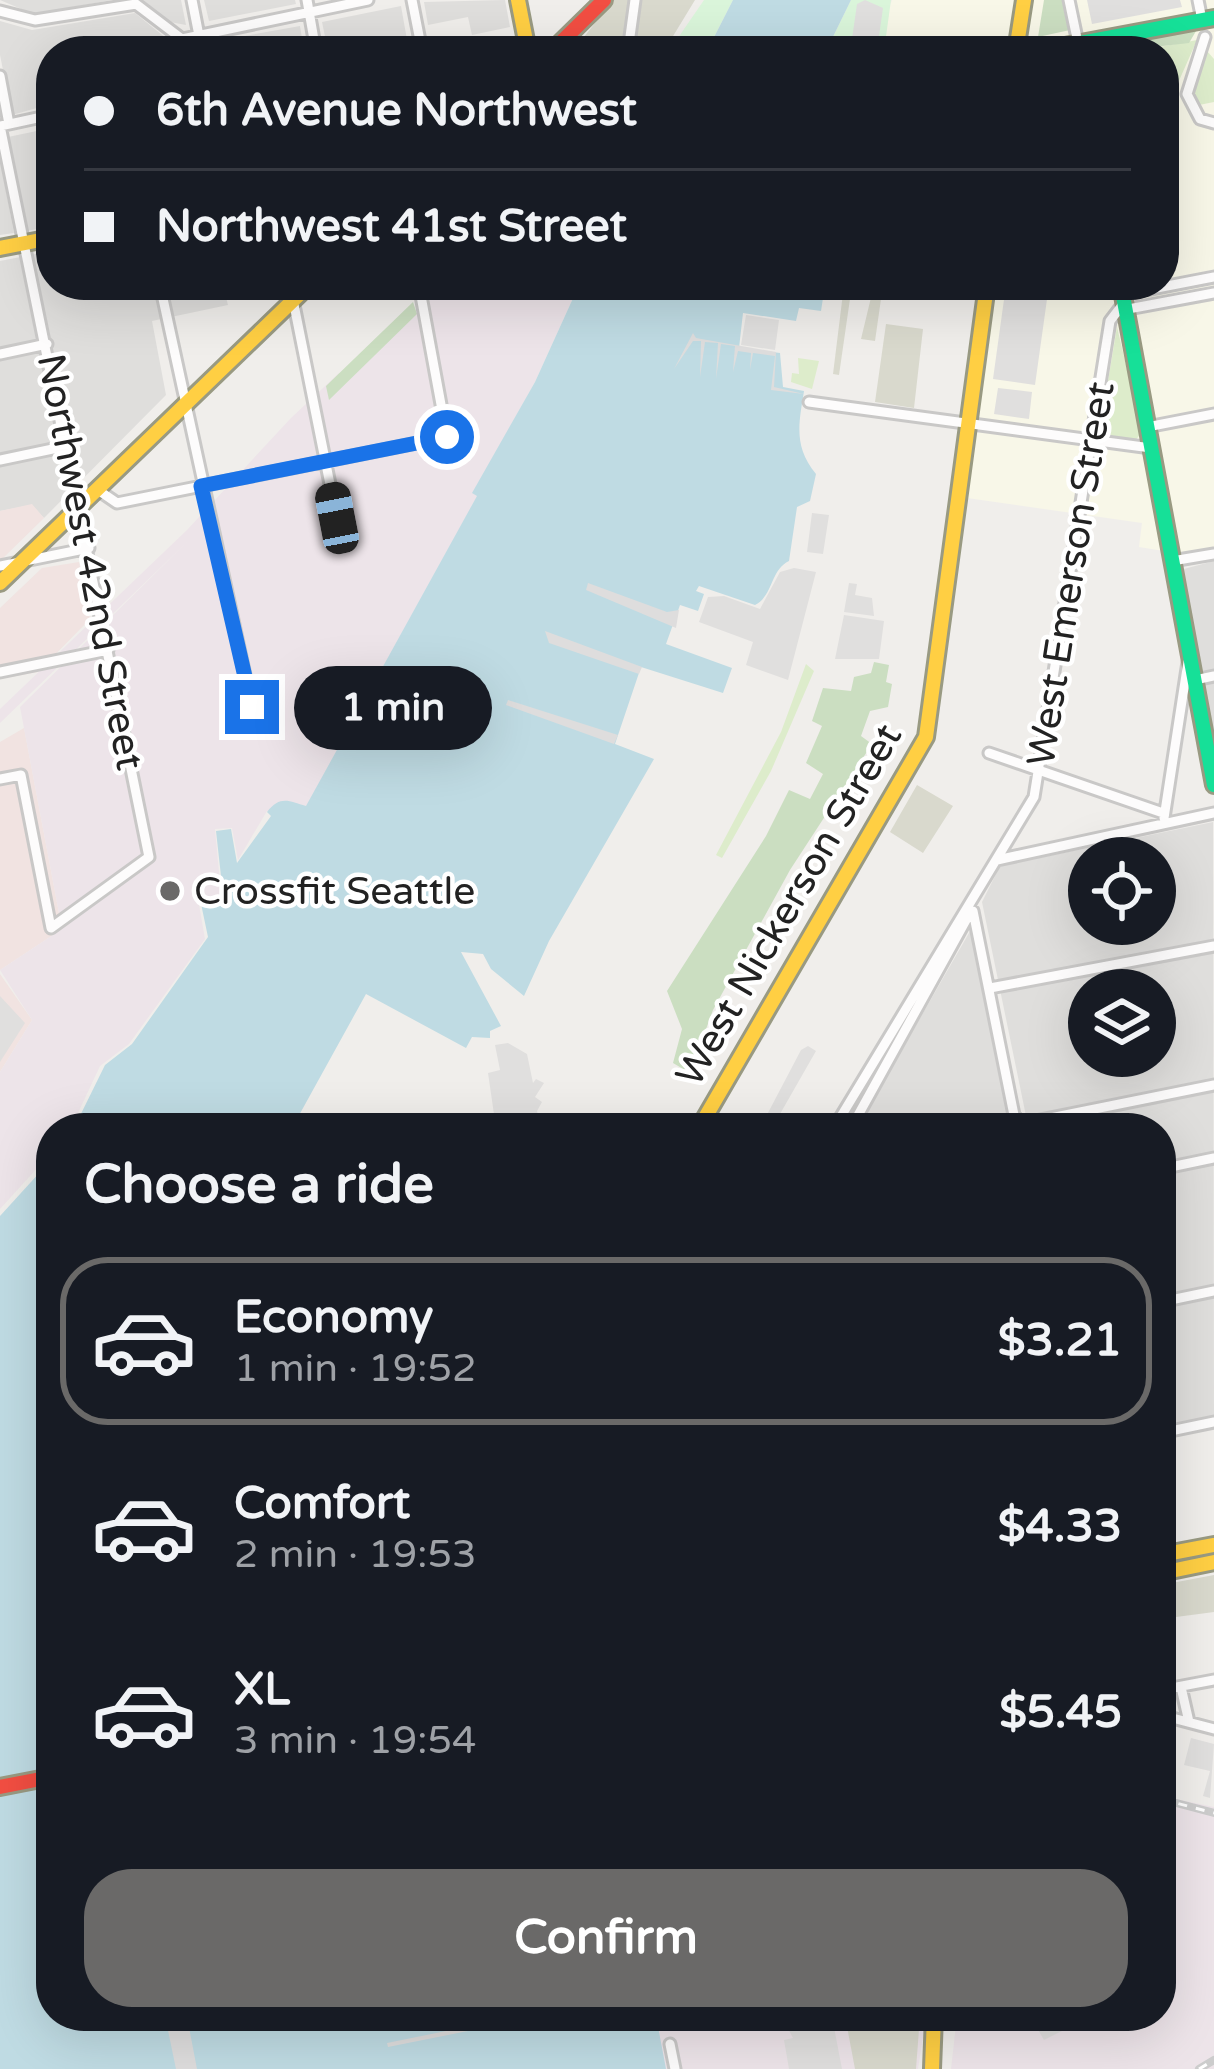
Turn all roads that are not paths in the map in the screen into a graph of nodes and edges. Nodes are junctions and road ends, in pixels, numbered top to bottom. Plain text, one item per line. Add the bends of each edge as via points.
1 (192, 0) edge
2 (368, 0) edge
3 (412, 0) edge
4 (518, 0) edge
5 (604, 0) edge
6 (635, 0) edge
7 (1024, 0) edge
8 (1070, 0) edge
9 (1198, 0) edge
10 (308, 6) edge
11 (0, 11) edge
12 (1208, 19) edge
13 (198, 33) junction
14 (178, 36) edge
15 (190, 36) edge
16 (199, 36) edge
17 (313, 36) edge
18 (419, 36) edge
19 (525, 36) edge
20 (567, 36) edge
21 (630, 36) edge
22 (1018, 36) edge
23 (1076, 36) edge
24 (1129, 36) edge
25 (1214, 54) edge
26 (0, 76) edge
27 (36, 118) edge
28 (1214, 123) edge
29 (3, 126) edge
30 (36, 240) edge
31 (27, 242) junction
32 (0, 248) edge
33 (1214, 277) edge
34 (1179, 285) edge
35 (36, 288) edge
36 (1214, 293) edge
37 (1179, 295) edge
38 (38, 300) edge
39 (163, 300) edge
40 (284, 300) edge
41 (294, 300) edge
42 (421, 300) edge
43 (985, 300) edge
44 (1124, 300) edge
45 (1125, 300) edge
46 (47, 344) junction
47 (0, 354) edge
48 (808, 402) dead end
49 (185, 406) junction
50 (1214, 414) edge
51 (969, 423) junction
52 (1147, 427) junction
53 (1094, 441) junction
54 (67, 446) junction
55 (1151, 448) junction
56 (0, 460) edge
57 (325, 461) junction
58 (201, 486) junction
59 (98, 490) junction
60 (78, 508) junction
61 (341, 538) dead end
62 (89, 548) junction
63 (1214, 554) edge
64 (1172, 561) junction
65 (21, 562) junction
66 (0, 566) edge
67 (0, 583) edge
68 (108, 650) junction
69 (1190, 651) junction
70 (0, 672) edge
71 (1214, 676) edge
72 (1195, 680) junction
73 (252, 707) dead end
74 (989, 753) dead end
75 (1041, 770) junction
76 (0, 778) edge
77 (1214, 785) edge
78 (1214, 813) edge
79 (1164, 818) junction
80 (998, 860) junction
81 (973, 905) junction
82 (1214, 946) edge
83 (990, 988) junction
84 (1214, 1084) edge
85 (708, 1113) edge
86 (843, 1113) edge
87 (860, 1113) edge
88 (1014, 1113) edge
89 (1083, 1113) edge
90 (1214, 1158) edge
91 (1176, 1165) edge
92 (1214, 1291) edge
93 (1176, 1299) edge
94 (1214, 1422) edge
95 (1176, 1430) edge
96 (1214, 1545) edge
97 (1176, 1552) edge
98 (1214, 1562) edge
99 (1176, 1570) edge
100 (1214, 1680) edge
101 (1181, 1687) junction
102 (1176, 1688) edge
103 (1176, 1719) edge
104 (1189, 1722) junction
105 (1214, 1729) edge
106 (36, 1779) edge
107 (0, 1787) edge
108 (933, 2031) edge
109 (670, 2044) dead end
110 (675, 2069) edge
111 (932, 2069) edge

1 - 13 street
2 - 10 street
3 - 18 street
4 - 19 main road
5 - 20 main road
6 - 21 street
7 - 22 main road
8 - 23 street
9 - 12 street
10 - 13 street
10 - 17 street
11 - 14 street via 35,20 136,4
12 - 24 main road
13 - 15 street
13 - 16 street
25 - 28 street via 1205,38 1187,94 1200,119
26 - 29 street, Northwest 42nd Street
27 - 29 street
29 - 31 street, Northwest 42nd Street
30 - 31 main road
31 - 32 main road
31 - 35 street, Northwest 42nd Street
33 - 34 street
36 - 37 street
38 - 46 street, Northwest 42nd Street
39 - 49 street
40 - 49 main road
41 - 57 street
42 - 57 street via 447,437
43 - 51 main road, West Nickerson Street
44 - 53 street, West Emerson Street via 1109,321
45 - 52 main road
46 - 47 street
46 - 54 street, Northwest 42nd Street
48 - 51 street
49 - 58 street
49 - 59 main road
50 - 52 street
51 - 53 street
51 - 85 main road, West Nickerson Street via 926,736
52 - 55 main road
53 - 55 street
53 - 75 street, West Emerson Street
54 - 56 street
54 - 60 street, Northwest 42nd Street
55 - 64 main road
57 - 58 street
57 - 61 street
58 - 59 street via 117,503
58 - 73 street
59 - 60 main road
60 - 62 street, Northwest 42nd Street
60 - 65 main road
62 - 65 street
62 - 68 street, Northwest 42nd Street
63 - 64 street
64 - 69 main road
65 - 66 street
65 - 67 main road
68 - 70 street
68 - 76 street, Northwest 42nd Street via 149,857 51,928 22,775
69 - 72 main road
69 - 79 street
71 - 72 street
72 - 77 main road
74 - 75 street
75 - 79 street
75 - 80 street, West Emerson Street
78 - 79 street
79 - 80 street
80 - 81 street, West Emerson Street
81 - 83 street
81 - 86 street, West Emerson Street
81 - 87 street, West Emerson Street
82 - 83 street
83 - 88 street
84 - 89 street
90 - 91 street
92 - 93 street
94 - 95 street
96 - 97 main road
98 - 99 main road
100 - 101 street
101 - 102 street
101 - 104 street
103 - 104 street
104 - 105 street
106 - 107 main road
108 - 111 main road
109 - 110 street

